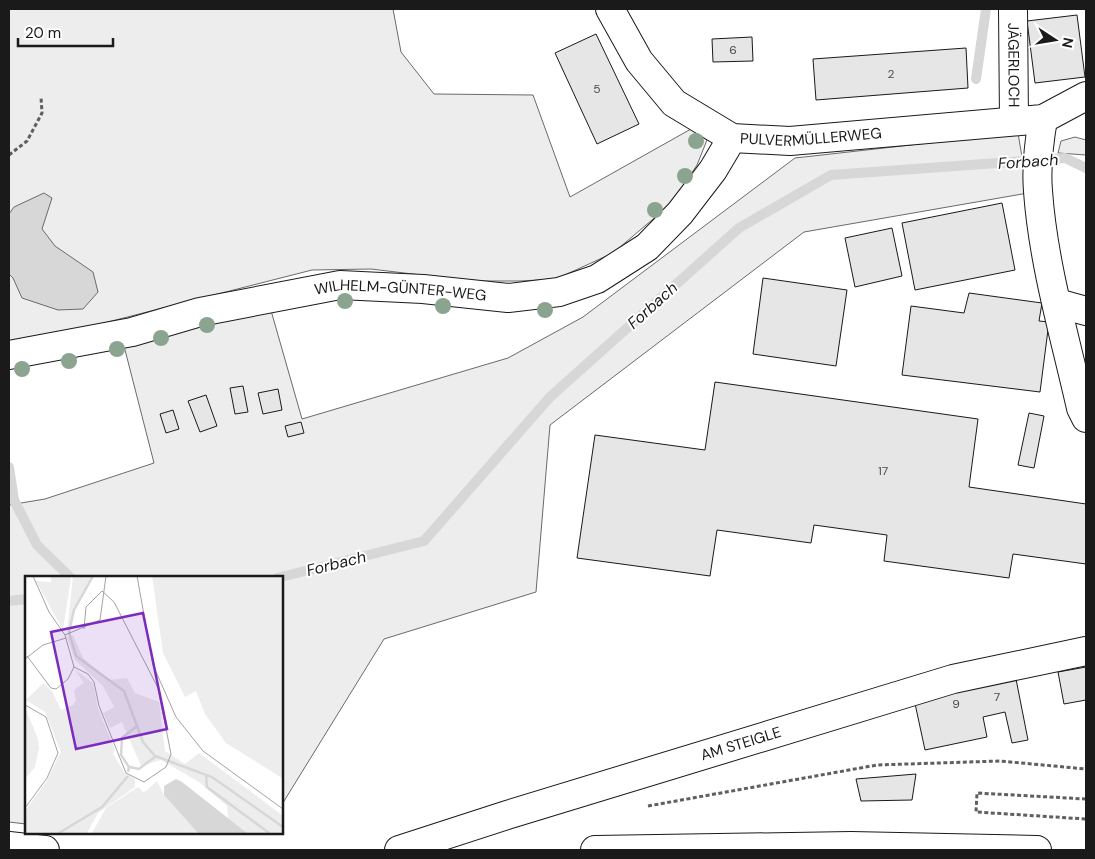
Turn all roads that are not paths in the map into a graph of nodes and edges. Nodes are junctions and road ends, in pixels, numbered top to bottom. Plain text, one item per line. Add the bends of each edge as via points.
1 (610, 9) edge
2 (1014, 9) edge
3 (1086, 96) edge
4 (1014, 121) junction
5 (1041, 130) junction
6 (732, 138) junction
7 (1057, 303) junction
8 (1086, 311) edge
9 (9, 354) edge
10 (1086, 418) edge
11 (1086, 651) edge
12 (9, 846) edge
13 (45, 850) edge
14 (399, 850) edge
15 (596, 850) edge
16 (1037, 850) edge

1 - 6 street, PULVERMÜLLERWEG via 639,61 674,103
2 - 4 street, JÄGERLOCH
3 - 5 street
4 - 5 street, PULVERMÜLLERWEG
4 - 6 street, PULVERMÜLLERWEG via 790,141
5 - 7 street via 1037,189
6 - 9 street, WILHELM-GÜNTER-WEG via 686,206 647,247 597,279 559,292 508,298 340,285 200,312 132,332
7 - 8 street
7 - 10 street
11 - 14 street, AM STEIGLE via 953,679
12 - 13 street
15 - 16 street via 852,846

